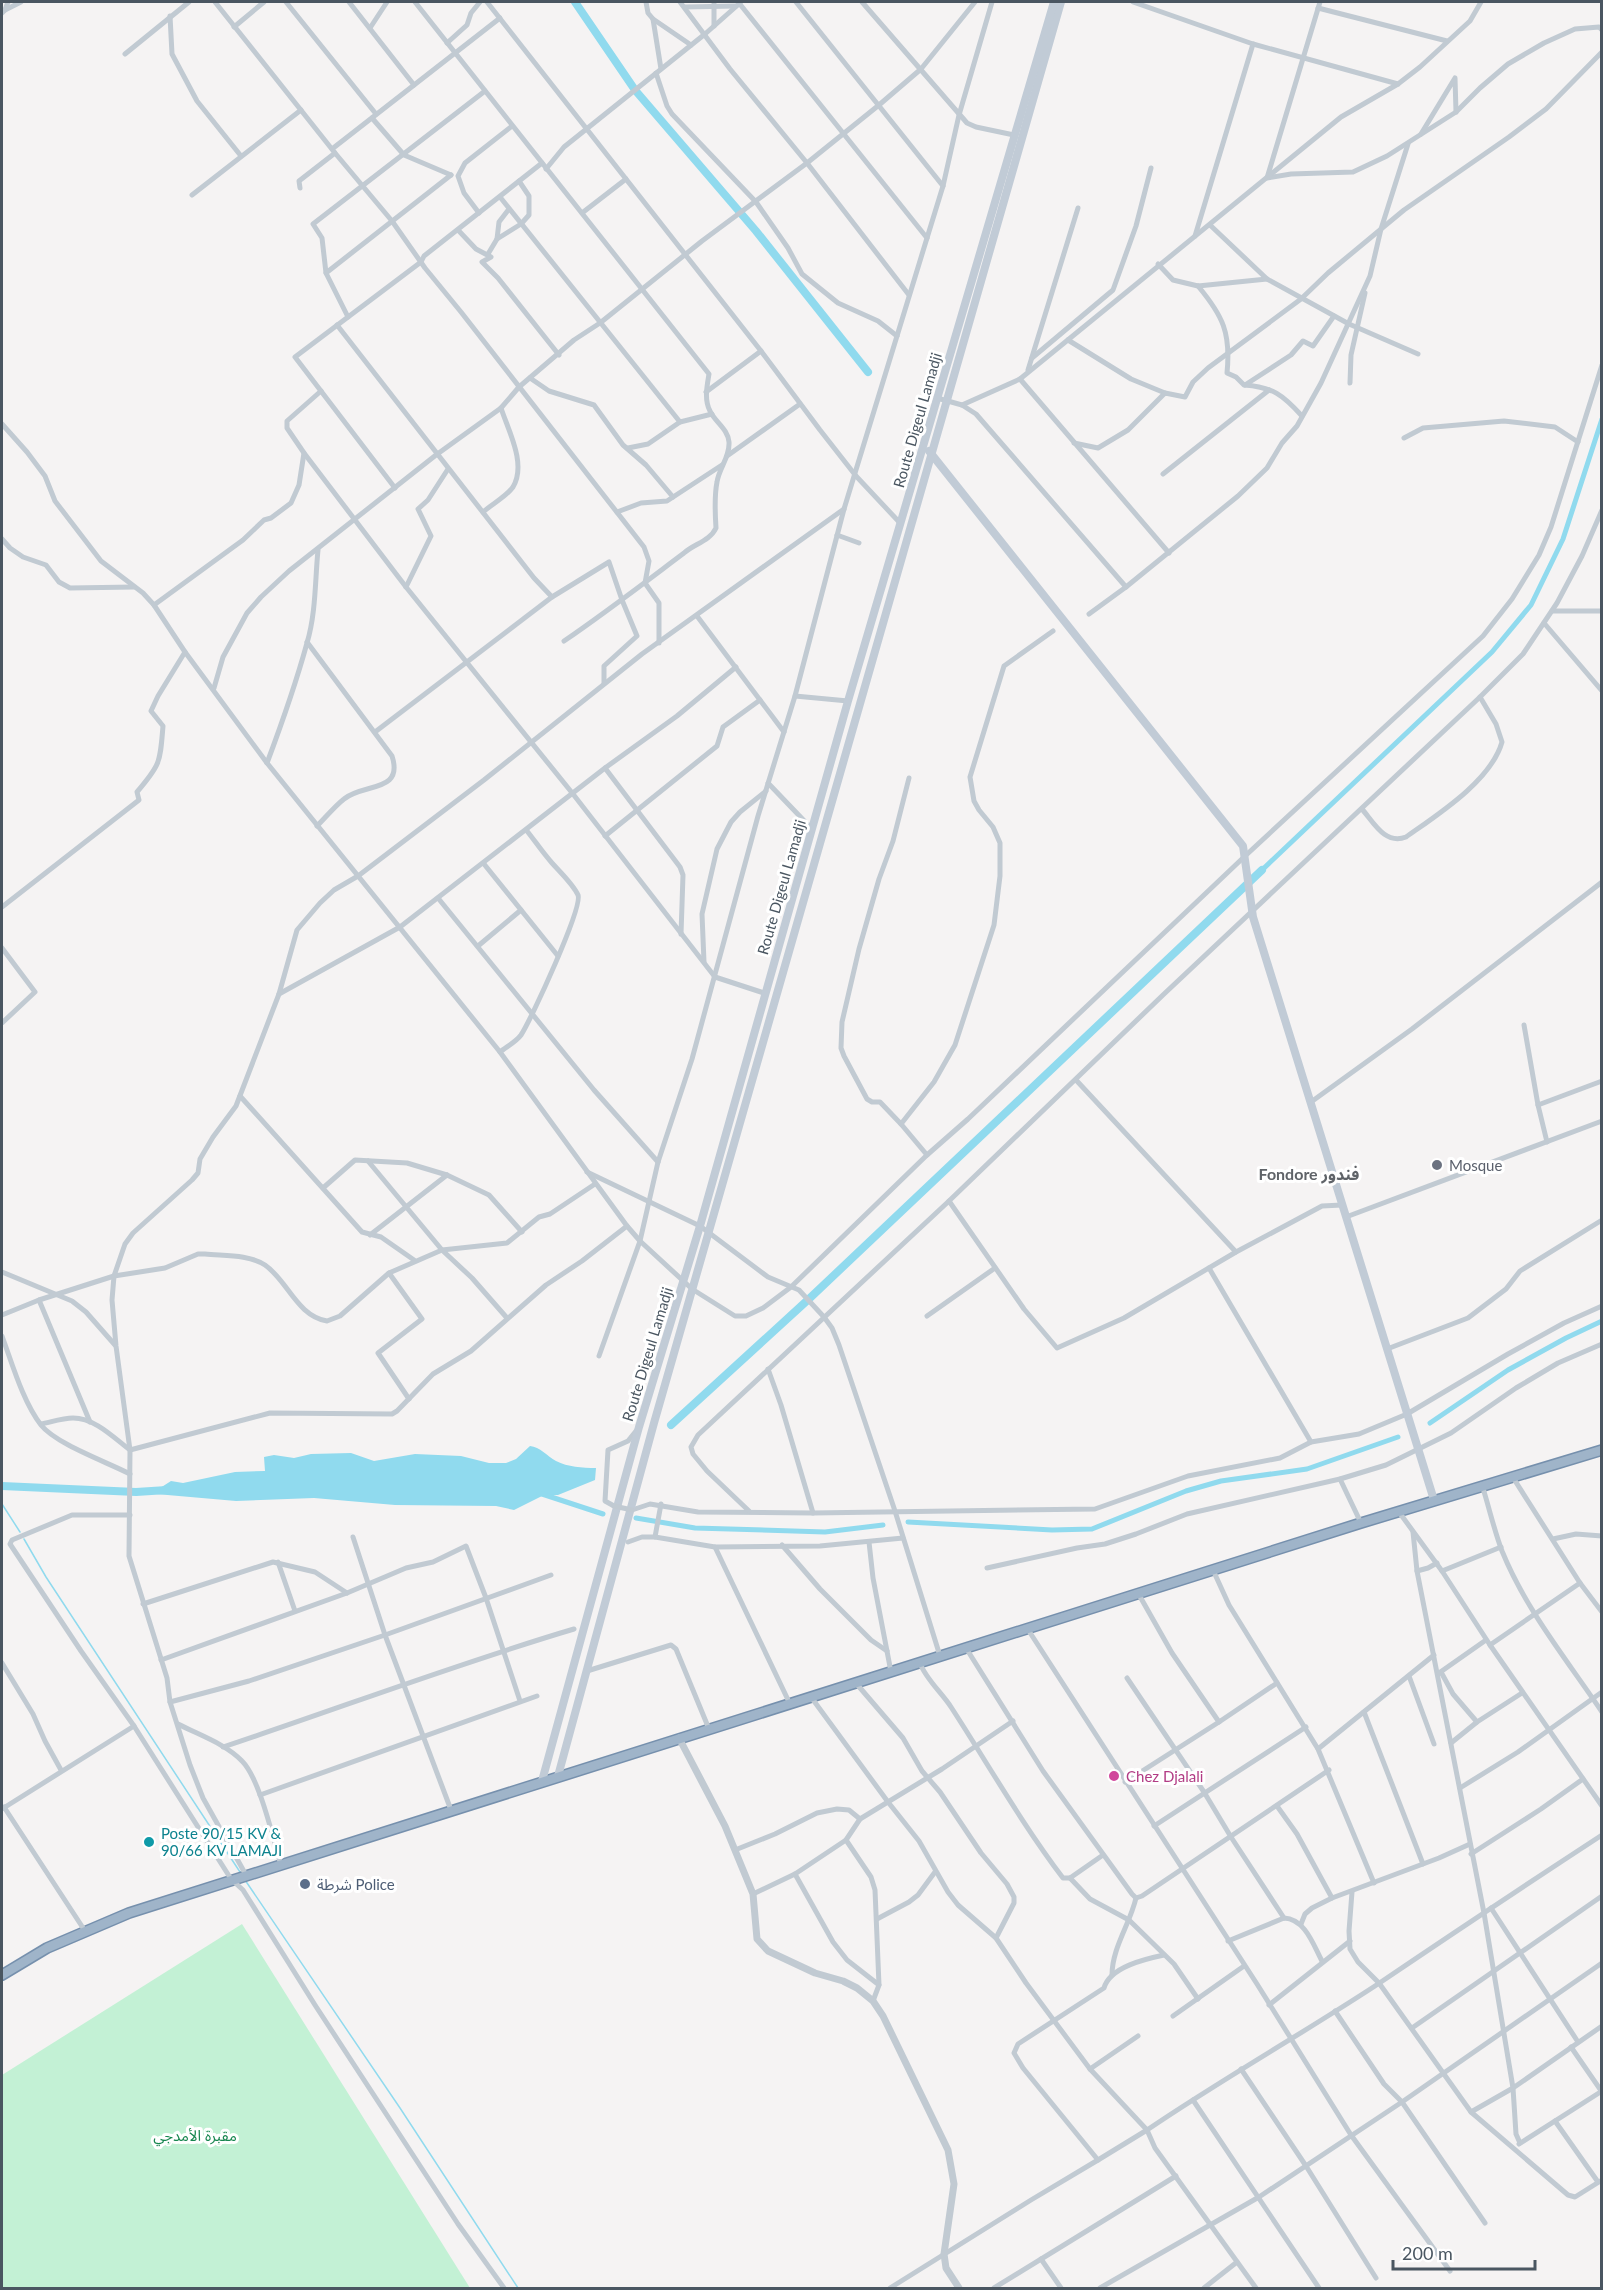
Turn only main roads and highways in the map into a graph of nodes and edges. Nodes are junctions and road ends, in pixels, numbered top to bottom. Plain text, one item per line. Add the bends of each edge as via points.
1 (1054, 2) edge
2 (1060, 2) edge
3 (923, 444) junction
4 (931, 454) junction
5 (1602, 1450) edge
6 (1434, 1500) junction
7 (558, 1776) junction
8 (542, 1781) junction
9 (2, 1975) edge

1 - 3 main road, Route Digeul Lamadji
2 - 4 main road, Route Digeul Lamadji
3 - 4 main road
3 - 8 main road, Route Digeul Lamadji via 639,1427
4 - 6 main road via 1242,846 1251,908
4 - 7 main road, Route Digeul Lamadji via 692,1289
5 - 6 highway
6 - 7 highway
7 - 8 highway
8 - 9 highway via 129,1913 47,1948

